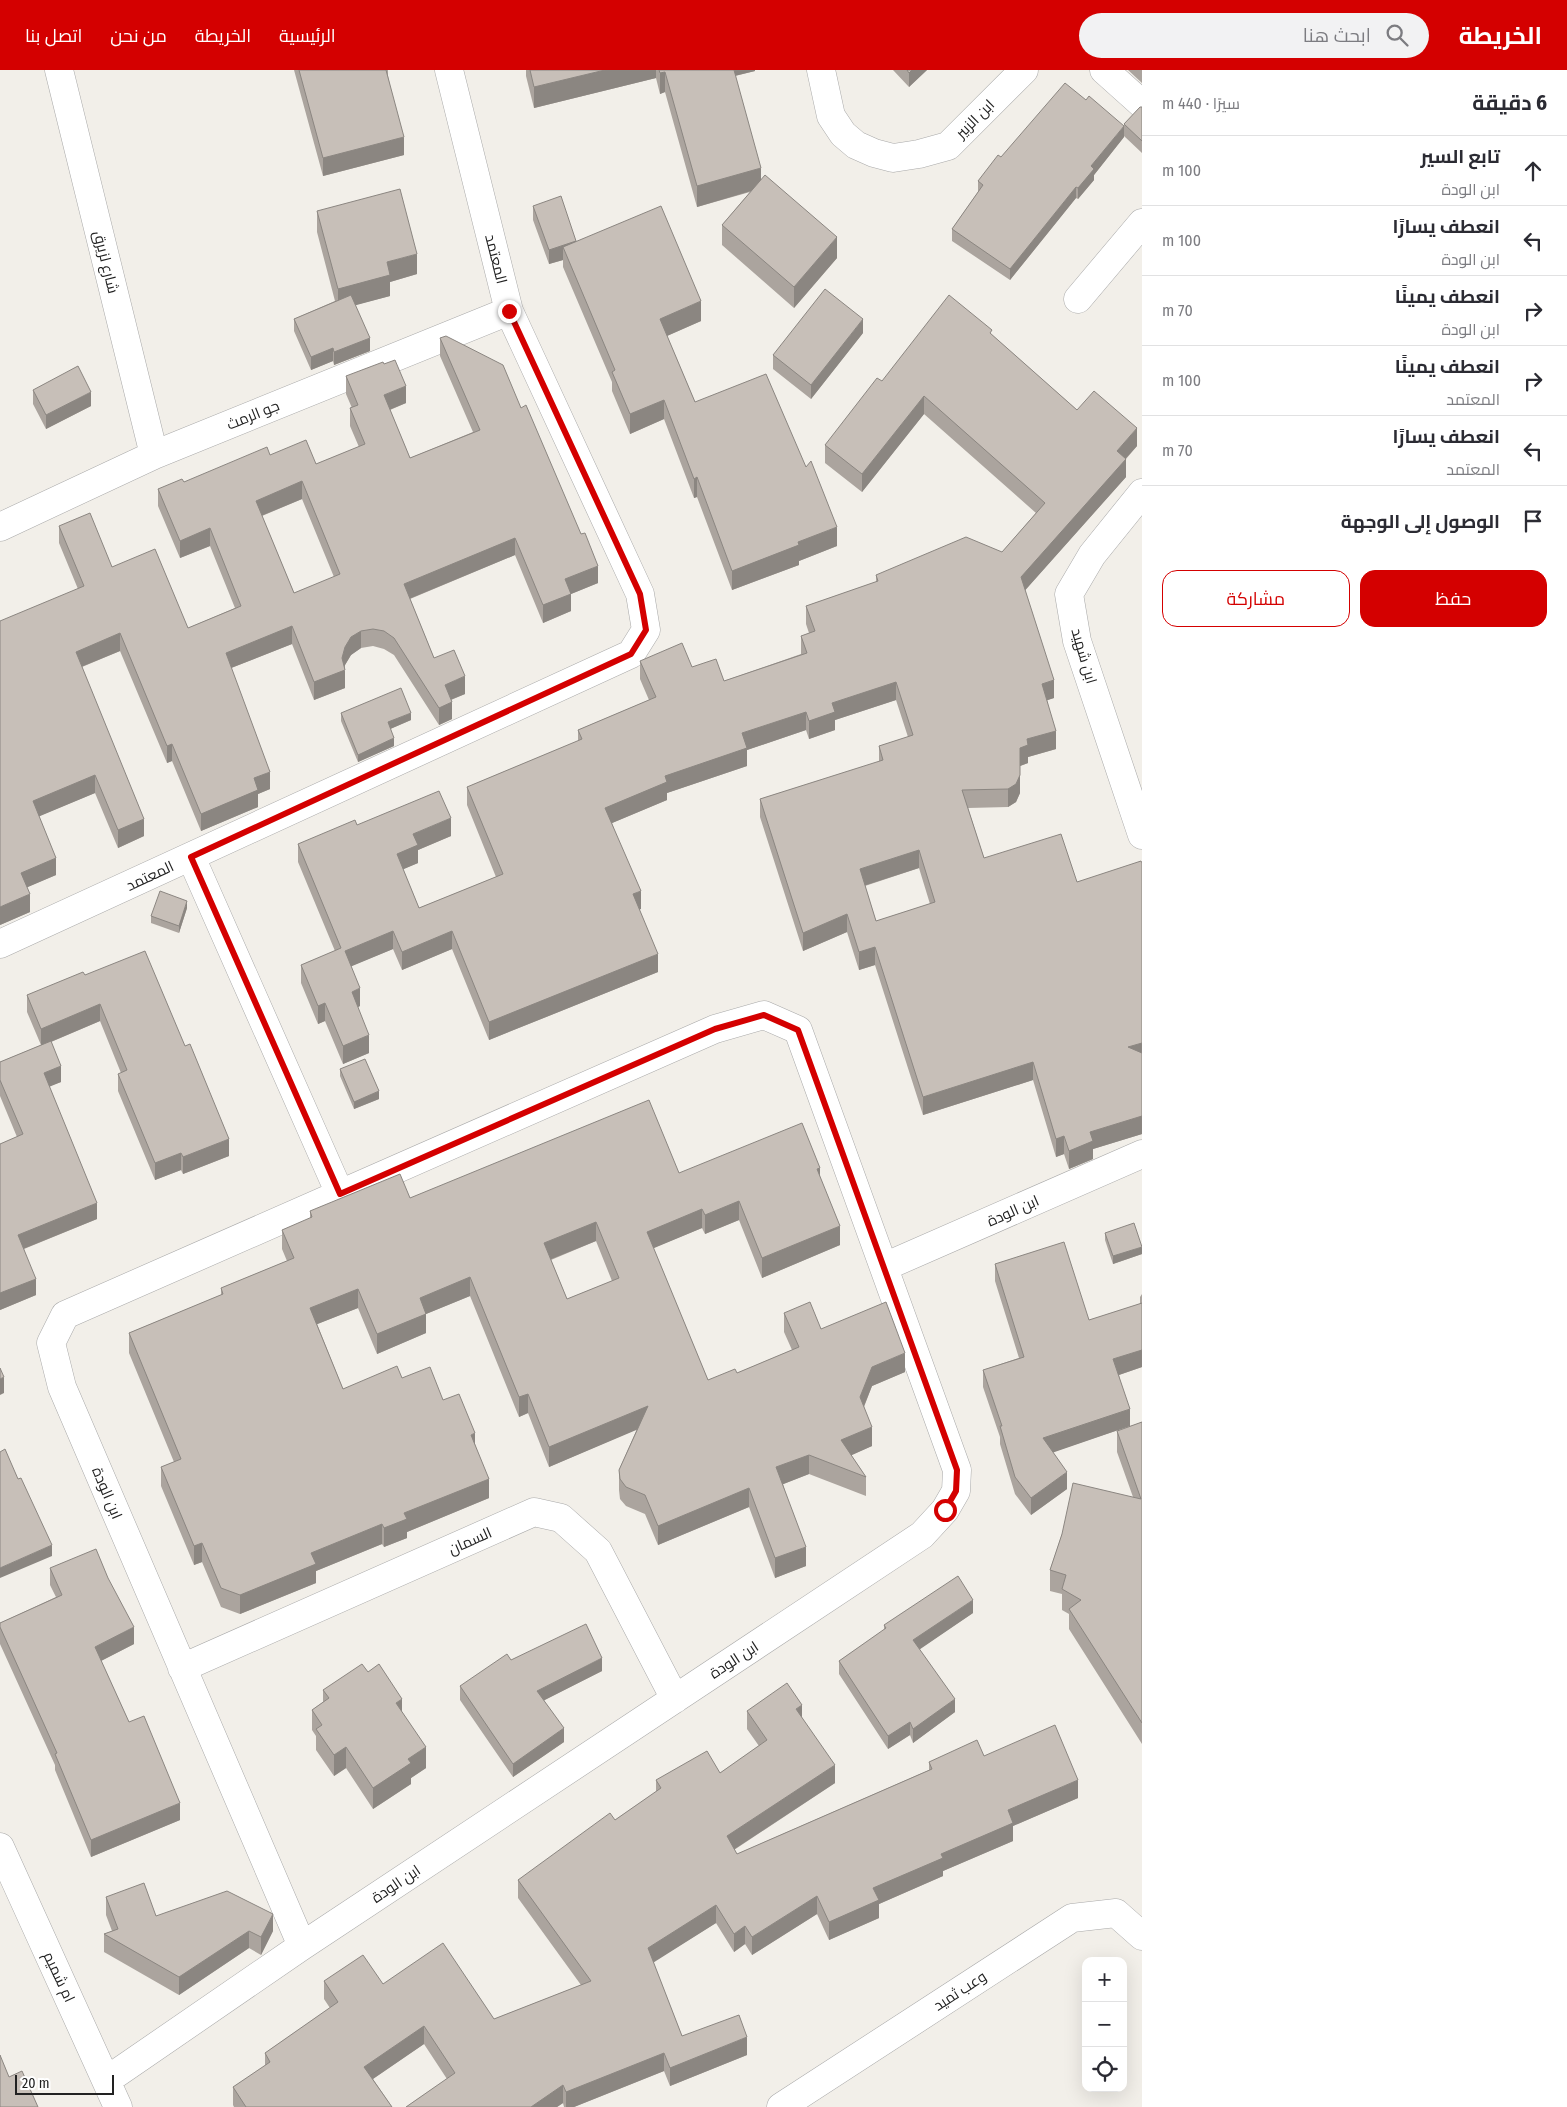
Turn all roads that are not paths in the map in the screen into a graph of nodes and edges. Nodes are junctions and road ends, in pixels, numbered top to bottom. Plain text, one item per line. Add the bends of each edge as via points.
1 (58, 70) edge
2 (449, 70) edge
3 (821, 70) edge
4 (1024, 70) edge
5 (1104, 70) edge
6 (1142, 104) edge
7 (1142, 223) edge
8 (1078, 299) dead end
9 (509, 311) junction
10 (154, 455) junction
11 (1142, 493) edge
12 (0, 528) edge
13 (1142, 835) edge
14 (191, 857) junction
15 (0, 944) edge
16 (1142, 1154) edge
17 (340, 1194) junction
18 (884, 1267) junction
19 (182, 1668) junction
20 (675, 1699) junction
21 (0, 1847) edge
22 (1142, 1936) edge
23 (302, 1946) junction
24 (107, 2080) junction
25 (797, 2102) edge
26 (118, 2107) edge

1 - 10 street, شارع لزيرق
2 - 9 street, المعتمد
3 - 4 street, ابن الزبير via 830,116 843,134 856,145 894,158 948,146
5 - 6 street
7 - 8 street
9 - 10 street, جو الرمث
9 - 14 street, المعتمد via 640,594 646,630 631,654
10 - 12 street, جو الرمث
11 - 13 street, ابن شهيد via 1092,555 1070,594 1077,641
14 - 15 street, المعتمد
14 - 17 street
16 - 18 street, ابن الودة
17 - 18 street, ابن الودة via 715,1029 764,1015 798,1030
17 - 19 street, ابن الودة via 65,1315 51,1343 62,1387
18 - 20 street, ابن الودة via 957,1470 956,1491 945,1510 922,1535
19 - 20 street, السمان via 534,1512 561,1518 598,1551
19 - 23 street, ابن الودة
20 - 23 street, ابن الودة
21 - 24 street, ام شميم
22 - 25 street, وعب ثميد via 1116,1913 1072,1918
23 - 24 street, ابن الودة
24 - 26 street, ام شميم

